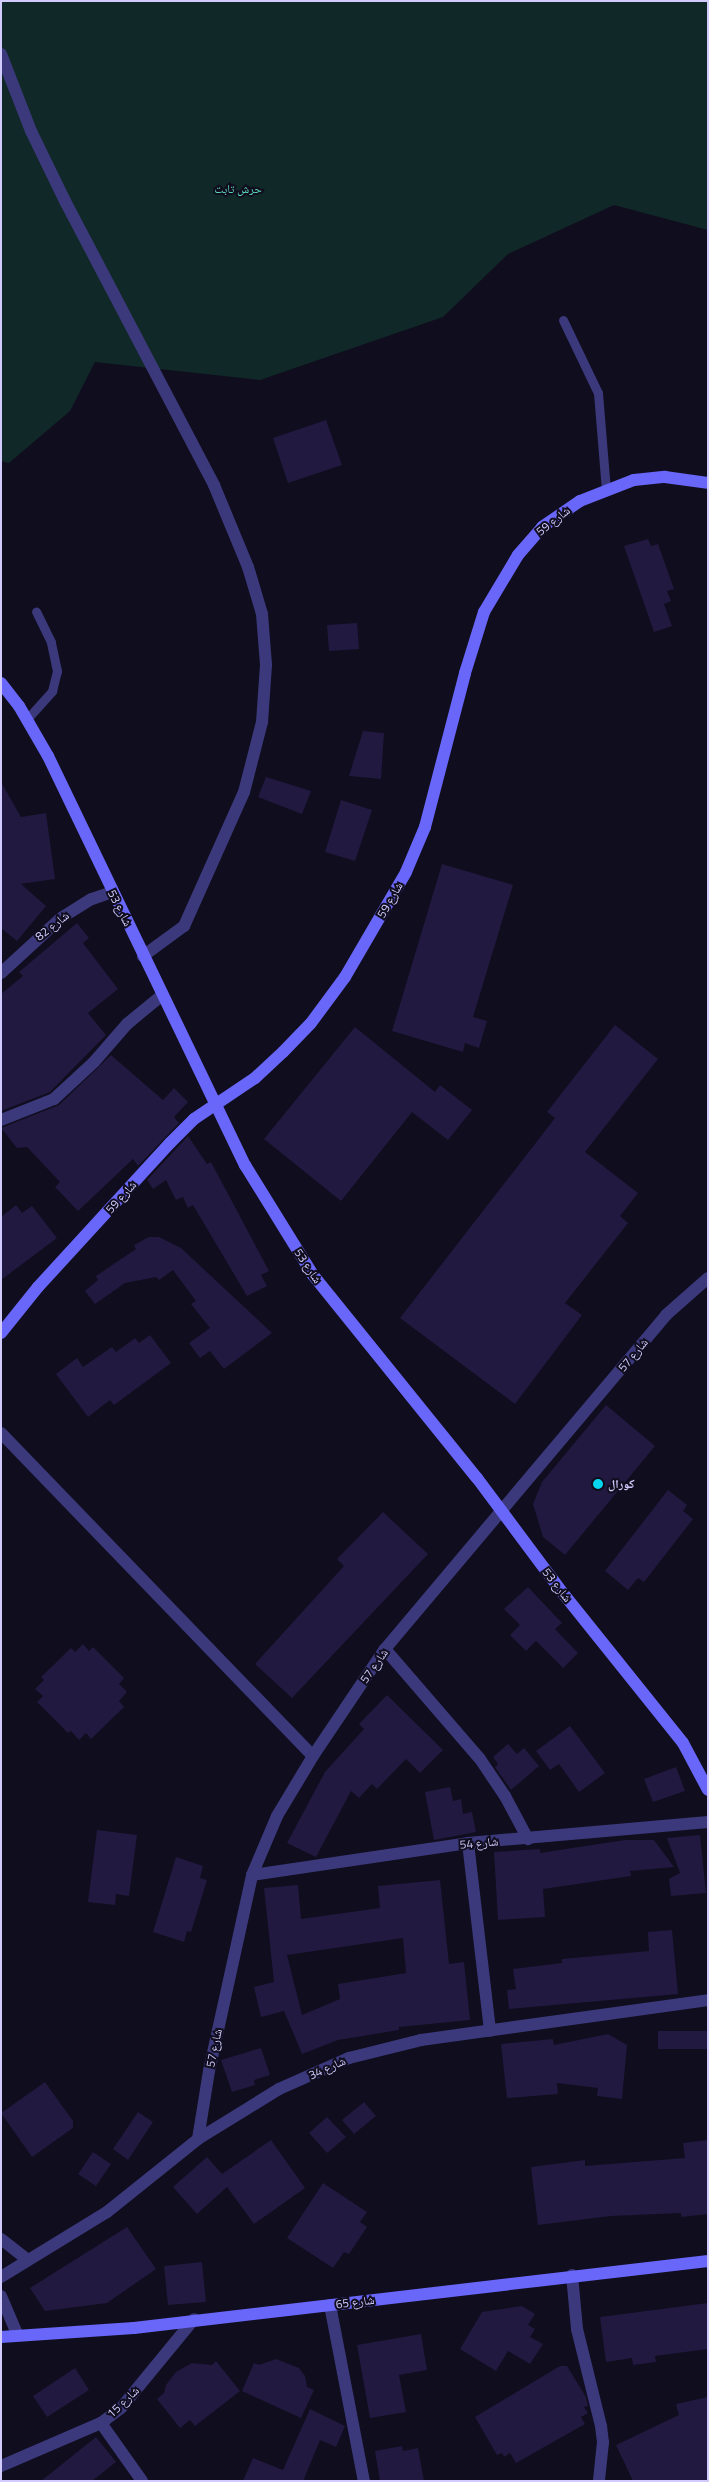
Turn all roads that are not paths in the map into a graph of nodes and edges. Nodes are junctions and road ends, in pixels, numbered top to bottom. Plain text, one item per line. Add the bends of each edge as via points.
1 (1, 54) edge
2 (563, 320) dead end
3 (708, 483) edge
4 (606, 490) junction
5 (36, 611) dead end
6 (1, 683) edge
7 (27, 719) junction
8 (112, 892) junction
9 (143, 956) junction
10 (1, 974) edge
11 (161, 996) junction
12 (215, 1105) junction
13 (1, 1120) edge
14 (708, 1278) edge
15 (1, 1334) edge
16 (1, 1433) edge
17 (502, 1512) junction
18 (385, 1649) junction
19 (313, 1756) junction
20 (708, 1790) edge
21 (708, 1822) edge
22 (528, 1839) junction
23 (468, 1844) junction
24 (252, 1875) junction
25 (708, 2000) edge
26 (490, 2031) junction
27 (198, 2139) junction
28 (1, 2239) edge
29 (28, 2260) junction
30 (708, 2261) edge
31 (572, 2276) junction
32 (1, 2277) edge
33 (1, 2296) edge
34 (330, 2305) junction
35 (194, 2319) junction
36 (18, 2336) junction
37 (1, 2337) edge
38 (101, 2423) junction
39 (1, 2466) edge
40 (142, 2481) edge
41 (364, 2481) edge
42 (599, 2481) edge

1 - 9 street via 65,201 214,485 248,567 262,614 266,665 262,722 244,792 184,926
2 - 4 lane via 598,392
3 - 4 street, شارع 59 via 665,477 634,480
4 - 12 street, شارع 59 via 580,500 542,527 518,555 484,612 425,827 406,872 346,977 284,1052 255,1078
5 - 7 lane via 51,642 58,671 52,691
6 - 7 street, شارع 53
7 - 8 street, شارع 53
8 - 9 street, شارع 53
8 - 10 street, شارع 82 via 92,899 61,918
9 - 11 street, شارع 53
11 - 12 street, شارع 53
11 - 13 street via 127,1024 94,1062 54,1099
12 - 15 street, شارع 59 via 194,1119 170,1143 38,1287
12 - 17 street, شارع 53 via 245,1165 313,1275
14 - 17 street, شارع 57 via 666,1315
16 - 19 street
17 - 18 street, شارع 57
17 - 20 street, شارع 53 via 683,1743
18 - 19 street, شارع 57
18 - 22 street via 480,1759
19 - 24 street, شارع 57 via 277,1816
21 - 22 street, شارع 54
22 - 23 street, شارع 54
23 - 24 street, شارع 54
23 - 26 street
24 - 27 street, شارع 57 via 209,2071
25 - 26 street, شارع 34
26 - 27 street, شارع 34 via 421,2040 349,2058 279,2089
27 - 29 street, شارع 34 via 107,2212
28 - 29 street
29 - 32 street, شارع 34
30 - 31 street, شارع 65
31 - 34 street, شارع 65
31 - 42 street via 578,2329 603,2442
33 - 36 street
34 - 35 street, شارع 65
34 - 41 street
35 - 36 street, شارع 65 via 134,2328
35 - 38 street, شارع 15 via 121,2408
36 - 37 street, شارع 65
38 - 39 street, شارع 15
38 - 40 street

